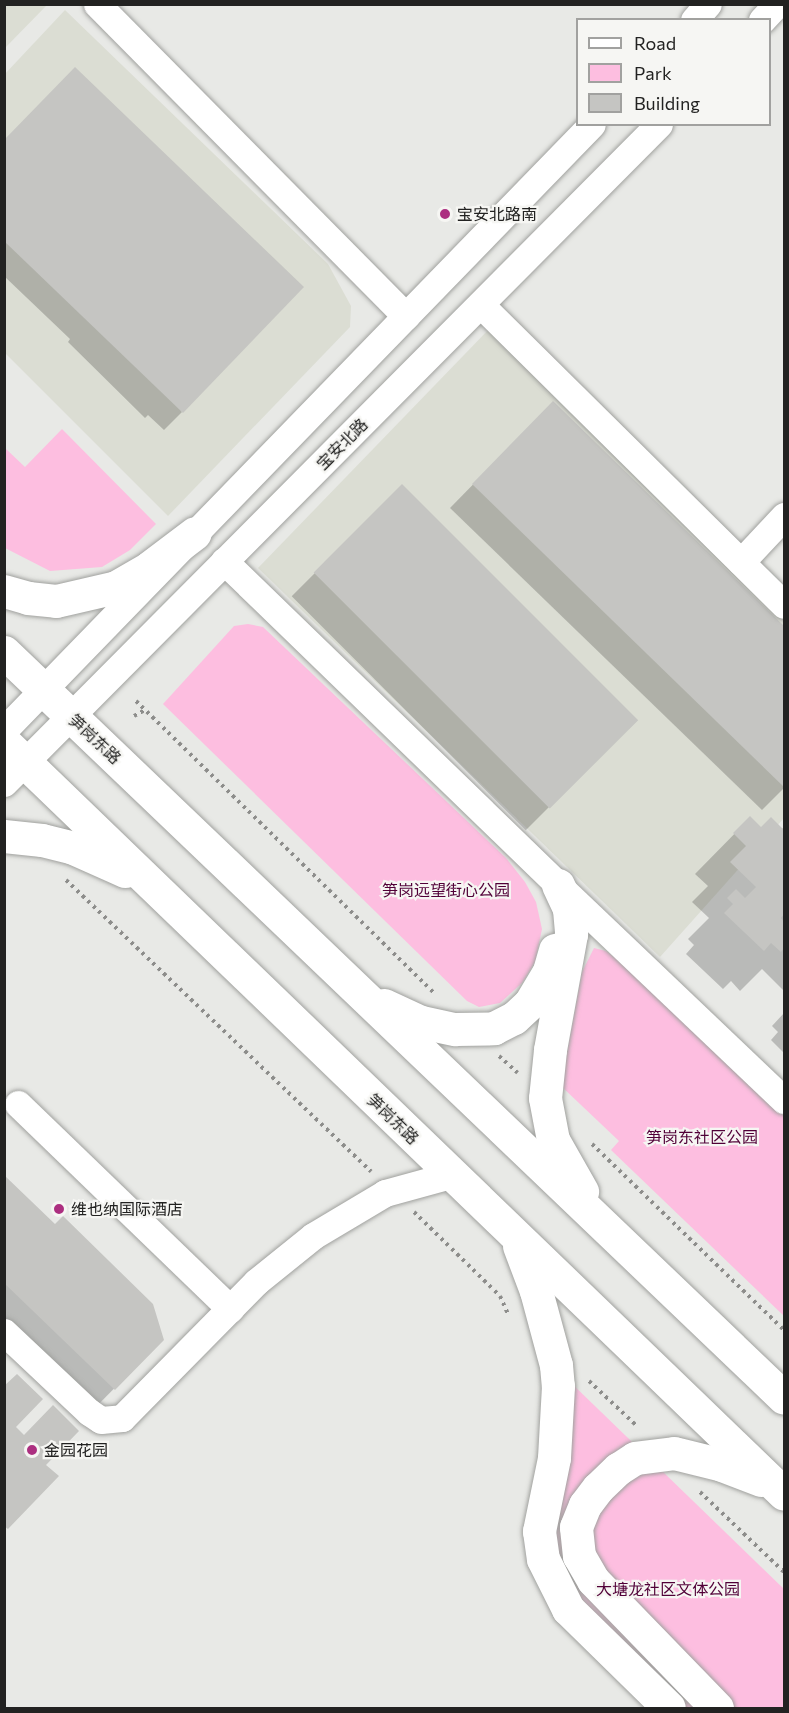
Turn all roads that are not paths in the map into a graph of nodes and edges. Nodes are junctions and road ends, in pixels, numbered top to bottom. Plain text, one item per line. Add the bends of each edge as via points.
1 (97, 4) edge
2 (708, 4) edge
3 (777, 4) edge
4 (695, 18) edge
5 (764, 18) edge
6 (590, 126) edge
7 (657, 126) edge
8 (481, 305) junction
9 (406, 316) junction
10 (784, 516) edge
11 (195, 533) junction
12 (224, 561) junction
13 (741, 562) junction
14 (4, 591) edge
15 (784, 605) edge
16 (4, 652) edge
17 (43, 689) junction
18 (72, 717) junction
19 (4, 730) edge
20 (12, 763) edge
21 (4, 836) edge
22 (149, 884) junction
23 (558, 885) junction
24 (366, 997) junction
25 (784, 1100) edge
26 (18, 1104) dead end
27 (451, 1175) junction
28 (598, 1221) junction
29 (515, 1236) junction
30 (230, 1309) junction
31 (4, 1332) edge
32 (784, 1398) edge
33 (784, 1494) edge
34 (669, 1708) edge
35 (717, 1708) edge

1 - 9 street
2 - 4 street
3 - 5 street
6 - 9 street
7 - 8 street, 宝安北路
8 - 12 street, 宝安北路
8 - 13 street
9 - 11 street
10 - 13 street
11 - 14 main road via 116,587 57,601
11 - 17 street
12 - 18 street, 宝安北路
12 - 23 street
13 - 15 street
16 - 17 main road, 笋岗东路
17 - 18 main road, 笋岗东路
17 - 19 street
18 - 20 street, 宝安北路
18 - 24 main road, 笋岗东路
20 - 22 main road, 笋岗东路
21 - 22 main road via 73,848
22 - 27 main road, 笋岗东路
23 - 24 main road via 559,930 552,962 530,1003 514,1018 494,1028 455,1029 421,1022
23 - 25 street
23 - 28 main road via 569,909 571,934 545,1098 553,1140
24 - 28 main road, 笋岗东路
26 - 30 street
27 - 29 main road, 笋岗东路
27 - 30 street via 385,1192 313,1236 256,1282
28 - 32 main road, 笋岗东路
29 - 33 main road, 笋岗东路
29 - 34 main road via 536,1291 558,1386 554,1458 539,1531 543,1559 568,1609
30 - 31 street via 138,1404 122,1418 109,1422 88,1412
33 - 35 main road via 754,1476 722,1465 674,1453 651,1454 635,1458 597,1488 576,1527 579,1556 593,1580

